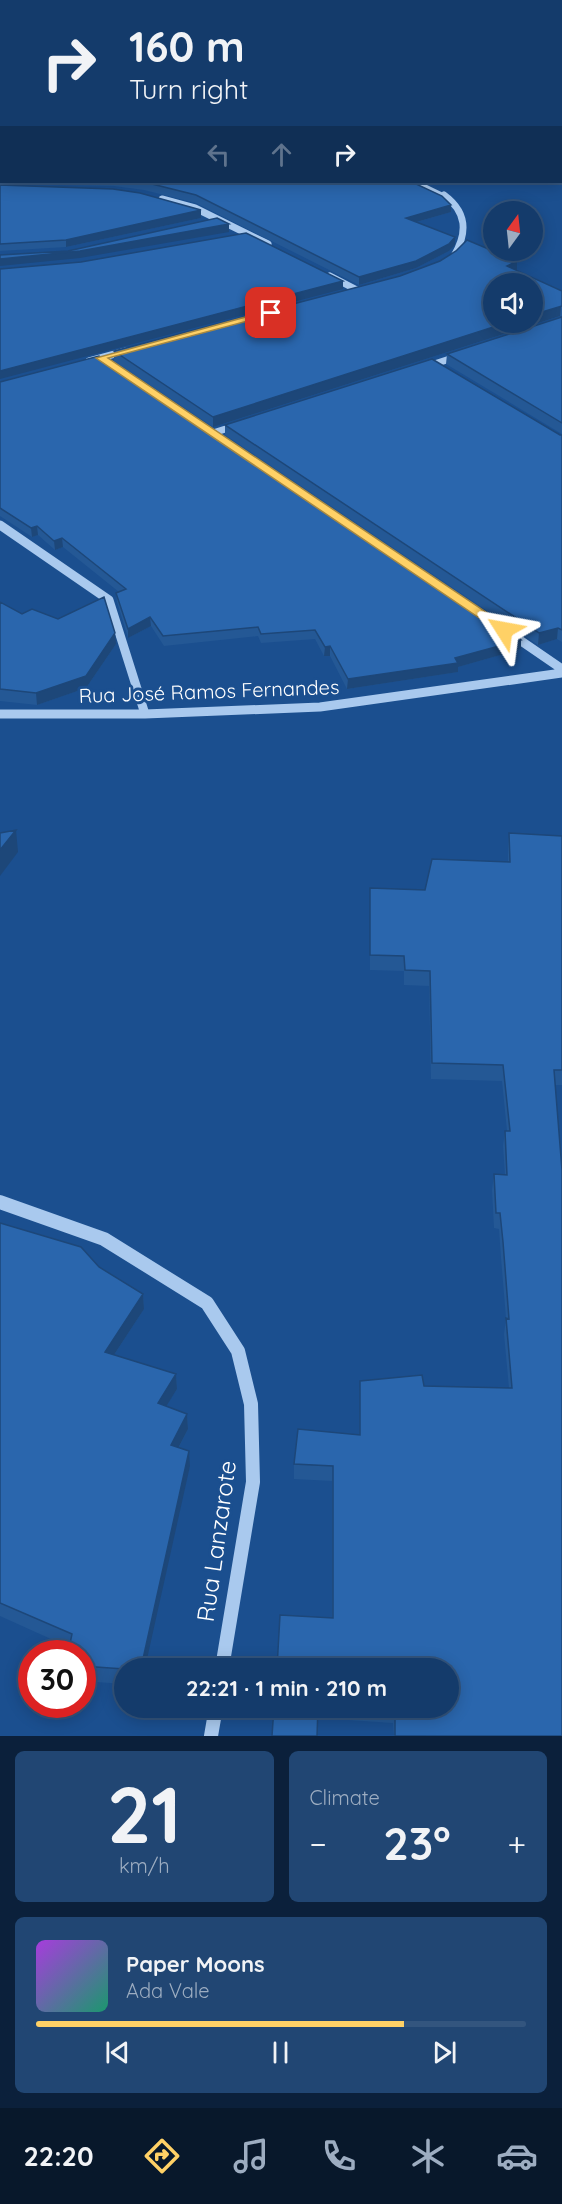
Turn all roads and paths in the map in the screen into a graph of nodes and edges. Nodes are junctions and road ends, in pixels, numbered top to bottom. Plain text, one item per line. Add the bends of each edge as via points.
1 (417, 183) edge
2 (156, 197) edge
3 (221, 219) junction
4 (209, 222) edge
5 (248, 234) junction
6 (237, 236) edge
7 (278, 249) edge
8 (444, 263) edge
9 (327, 275) edge
10 (366, 287) edge
11 (357, 290) junction
12 (345, 293) edge
13 (134, 349) edge
14 (466, 353) edge
15 (100, 358) junction
16 (78, 364) edge
17 (110, 364) edge
18 (435, 364) junction
19 (444, 370) edge
20 (412, 371) edge
21 (246, 423) edge
22 (204, 427) edge
23 (213, 433) junction
24 (223, 440) edge
25 (0, 525) edge
26 (504, 630) edge
27 (562, 671) edge
28 (0, 714) edge
29 (145, 714) junction
30 (0, 1202) edge
31 (224, 1658) edge
32 (214, 1718) edge
33 (211, 1736) edge

1 - 8 street via 454,202 463,215 466,229 462,246
2 - 3 street
3 - 4 street
3 - 5 street
5 - 6 street
5 - 7 street
9 - 11 street
10 - 11 street
11 - 12 street
13 - 15 street
14 - 18 street
15 - 16 street
15 - 17 street
18 - 19 street
18 - 20 street
21 - 23 street
22 - 23 street
23 - 24 street
25 - 29 street via 109,600
26 - 27 street
27 - 29 street, Rua José Ramos Fernandes via 320,707
28 - 29 street, Rua José Ramos Fernandes
30 - 31 street, Rua Lanzarote via 104,1239 207,1303 238,1351 251,1404 253,1482
32 - 33 street

